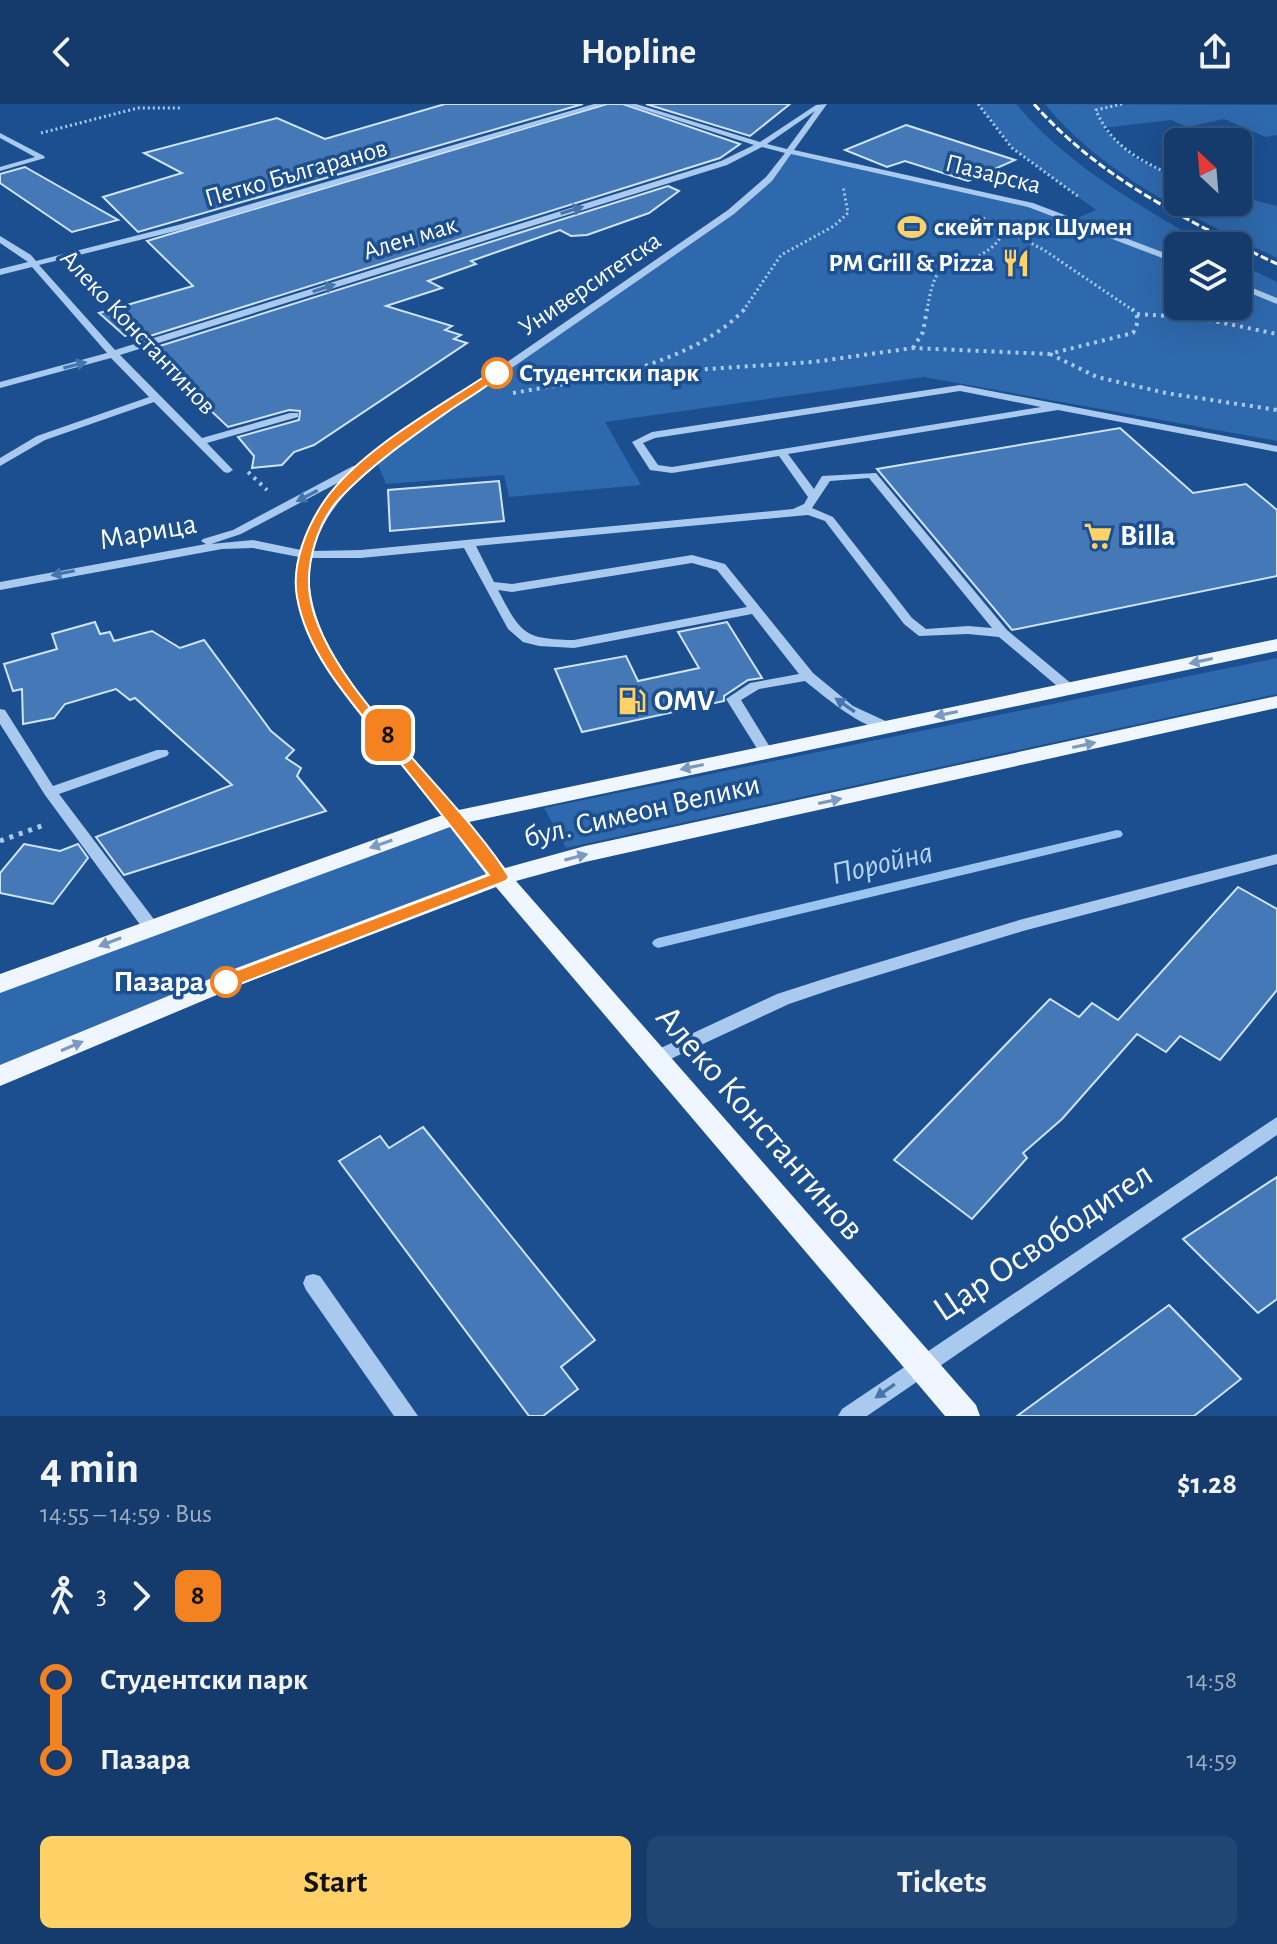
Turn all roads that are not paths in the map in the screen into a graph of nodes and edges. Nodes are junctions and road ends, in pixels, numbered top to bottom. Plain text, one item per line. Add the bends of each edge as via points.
1 (601, 104) edge
2 (629, 104) edge
3 (822, 104) edge
4 (0, 135) edge
5 (761, 145) junction
6 (791, 151) junction
7 (0, 169) edge
8 (0, 239) edge
9 (1164, 255) edge
10 (34, 264) junction
11 (0, 272) edge
12 (1252, 291) edge
13 (1277, 301) edge
14 (113, 354) junction
15 (0, 385) edge
16 (155, 398) junction
17 (1057, 407) junction
18 (294, 415) dead end
19 (200, 442) junction
20 (1277, 449) edge
21 (782, 453) junction
22 (375, 458) junction
23 (0, 463) edge
24 (228, 470) road end
25 (814, 497) junction
26 (790, 513) junction
27 (469, 545) junction
28 (170, 553) junction
29 (306, 555) junction
30 (490, 585) junction
31 (0, 586) edge
32 (752, 610) junction
33 (1003, 633) junction
34 (1277, 645) edge
35 (808, 676) junction
36 (1068, 688) junction
37 (1277, 702) edge
38 (0, 713) edge
39 (887, 727) junction
40 (766, 752) junction
41 (162, 753) dead end
42 (50, 792) junction
43 (454, 818) junction
44 (1277, 859) edge
45 (500, 877) junction
46 (150, 926) junction
47 (0, 984) edge
48 (656, 1058) junction
49 (0, 1076) edge
50 (1277, 1125) edge
51 (313, 1283) dead end
52 (921, 1365) junction
53 (407, 1416) edge
54 (849, 1416) edge
55 (965, 1416) edge

1 - 10 street, Петко Българанов via 185,226
2 - 5 street, Пазарска
3 - 5 street, Ален мак
3 - 6 street, Университетска
4 - 7 street via 41,158
5 - 6 street, Пазарска
14 -> 5 street, Ален мак via 724,163
6 - 9 street, Пазарска via 1030,205
6 - 22 street, Университетска via 769,179 684,247
8 - 10 street, Алеко Константинов
10 - 11 street, Петко Българанов
10 - 14 street, Алеко Константинов
12 - 13 street
15 -> 14 street, Ален мак
14 - 16 street, Алеко Константинов
16 - 19 street, Алеко Константинов
16 - 23 street via 41,438
17 - 20 street
17 - 21 street
17 - 21 street via 960,388 652,435 637,442 654,468 672,470
18 - 19 street
19 - 24 street, Алеко Константинов
21 - 25 street
22 -> 28 street via 237,532
22 - 29 street, Университетска via 332,500
25 - 26 street via 808,506
25 - 33 street via 826,478 872,475
26 - 27 street, Марица
26 - 33 street via 809,511 829,519 923,633
27 - 29 street, Марица
27 - 30 street
28 - 29 street, Марица via 253,544
28 -> 31 street, Марица
29 - 43 street via 303,595 341,678
30 - 32 street via 533,587 692,559 721,567
30 - 32 street via 513,630 528,642 547,644 574,644
32 - 35 street
33 - 36 street
34 -> 36 main road, бул. Симеон Велики
39 -> 35 street via 848,709
35 - 40 street via 755,686 733,699
36 -> 39 main road, бул. Симеон Велики
45 -> 37 main road, бул. Симеон Велики
38 - 42 street
39 - 40 main road, бул. Симеон Велики
40 -> 43 main road, бул. Симеон Велики
41 - 42 street
42 - 46 street
43 - 45 main road, Алеко Константинов
43 -> 46 main road, бул. Симеон Велики
44 - 48 street via 1023,925 833,982 783,999
45 - 48 main road, Алеко Константинов
49 -> 45 main road, бул. Симеон Велики via 242,975
46 -> 47 main road, бул. Симеон Велики
48 - 52 main road, Алеко Константинов
50 - 52 street, Цар Освободител
51 - 53 street
52 -> 54 street, Цар Освободител
52 - 55 main road, Алеко Константинов

